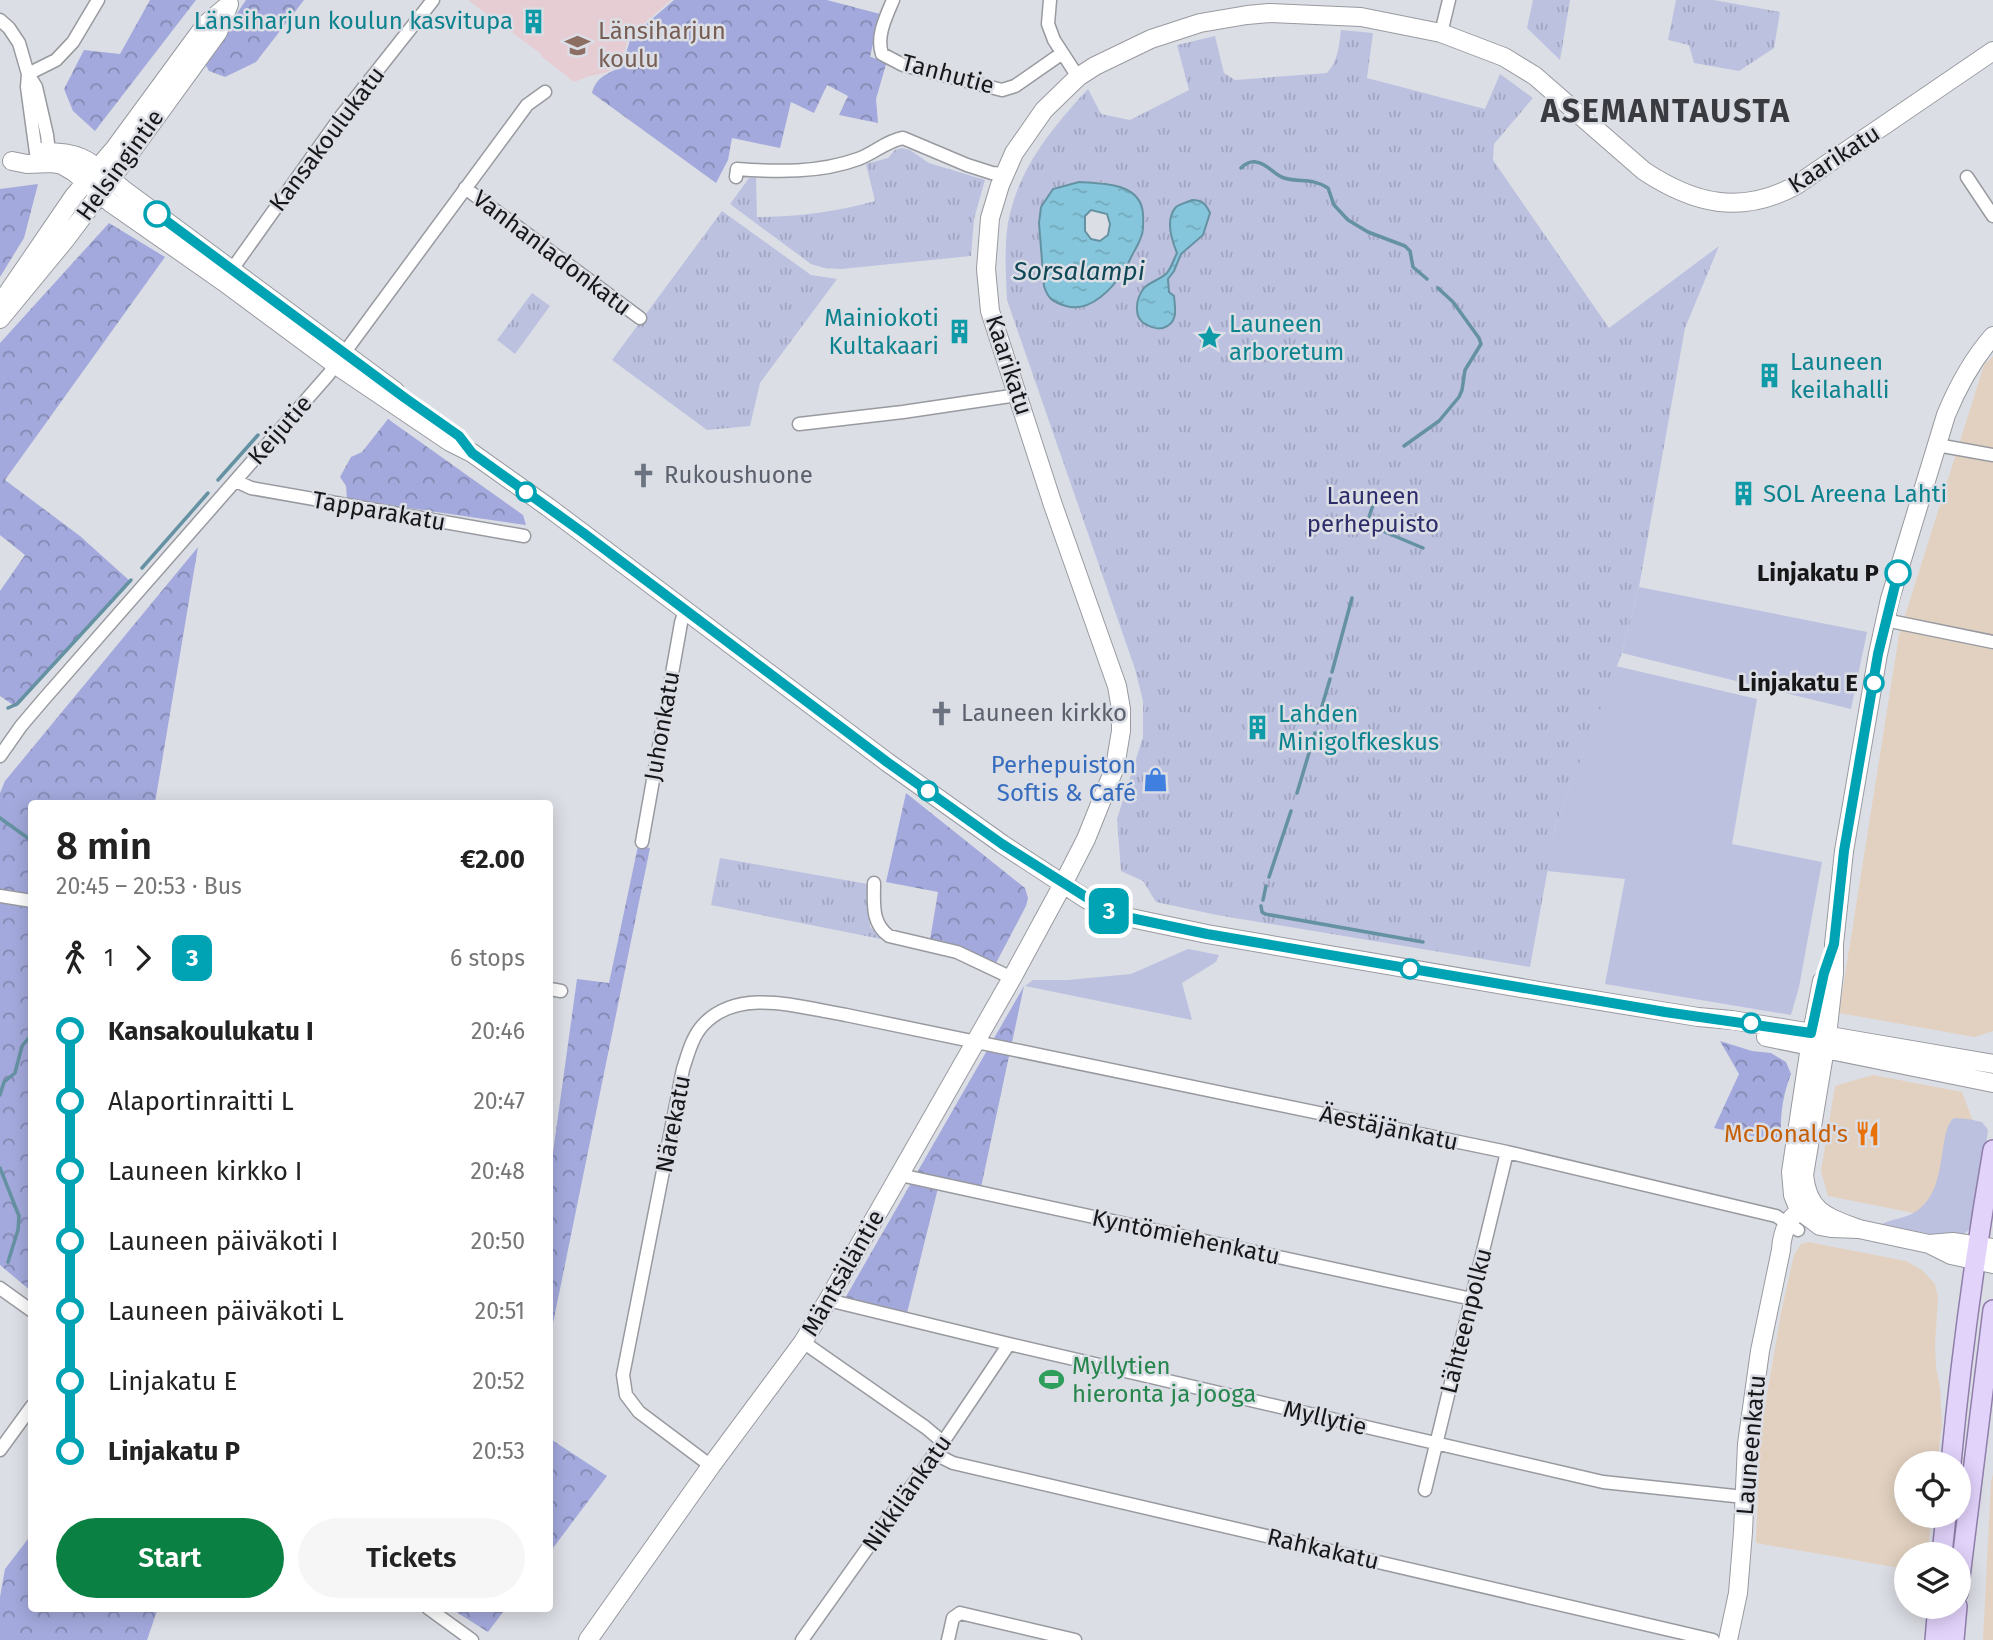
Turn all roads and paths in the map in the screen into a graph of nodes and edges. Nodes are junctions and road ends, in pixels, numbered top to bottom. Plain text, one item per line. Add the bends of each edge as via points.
1 (98, 0) edge
2 (433, 0) edge
3 (893, 0) edge
4 (1050, 0) edge
5 (1449, 0) edge
6 (231, 2) edge
7 (1270, 7) edge
8 (0, 20) edge
9 (1441, 33) junction
10 (1993, 51) edge
11 (1061, 54) junction
12 (29, 74) junction
13 (1078, 77) junction
14 (545, 92) dead end
15 (43, 156) junction
16 (6, 162) edge
17 (1006, 174) junction
18 (736, 177) dead end
19 (1967, 177) dead end
20 (99, 181) junction
21 (465, 188) junction
22 (1993, 216) edge
23 (228, 276) junction
24 (0, 304) edge
25 (640, 318) dead end
26 (0, 319) edge
27 (1993, 336) edge
28 (340, 359) junction
29 (1018, 395) junction
30 (799, 424) dead end
31 (1937, 445) junction
32 (1993, 456) edge
33 (236, 481) junction
34 (524, 536) dead end
35 (685, 610) junction
36 (1885, 620) junction
37 (1993, 642) edge
38 (0, 756) edge
39 (642, 842) dead end
40 (874, 883) dead end
41 (1063, 884) junction
42 (0, 896) edge
43 (28, 900) edge
44 (1012, 978) junction
45 (1818, 1041) junction
46 (975, 1043) junction
47 (1993, 1064) edge
48 (1993, 1083) edge
49 (1993, 1150) edge
50 (1507, 1153) junction
51 (900, 1175) junction
52 (1802, 1217) junction
53 (1984, 1254) edge
54 (0, 1288) edge
55 (1472, 1299) junction
56 (828, 1300) junction
57 (28, 1308) edge
58 (1993, 1310) edge
59 (803, 1342) junction
60 (1009, 1345) junction
61 (28, 1412) edge
62 (943, 1442) junction
63 (1437, 1444) junction
64 (0, 1450) edge
65 (1952, 1451) edge
66 (935, 1454) junction
67 (711, 1466) junction
68 (1425, 1490) dead end
69 (1744, 1497) junction
70 (1964, 1542) edge
71 (434, 1612) edge
72 (1937, 1619) edge
73 (1956, 1619) edge
74 (472, 1640) edge
75 (588, 1640) edge
76 (802, 1640) edge
77 (948, 1640) edge
78 (1075, 1640) edge
79 (1713, 1640) edge
80 (1728, 1640) edge
81 (1935, 1640) edge
82 (1954, 1640) edge

1 - 12 street via 73,42 56,60
2 - 23 street, Kansakoulukatu via 339,119
3 - 11 street, Tanhutie via 880,46 882,54 903,65 1002,90
4 - 11 street via 1048,24
5 - 9 street
6 - 20 street, Helsingintie via 206,24
7 - 9 street, Kaarikatu via 1361,17
7 - 13 street, Kaarikatu via 1151,38
8 - 12 street via 19,43
9 - 10 street, Kaarikatu via 1504,57 1535,76 1659,181 1695,198 1725,203 1768,198 1795,186
11 - 13 street
12 - 15 street via 47,135
13 - 17 street, Kaarikatu via 1044,110 1014,153
14 - 21 street, Keijutie via 527,106
15 - 16 street via 27,164
15 - 20 street
17 - 18 street via 967,165 903,138 834,166 737,169
17 - 29 street, Kaarikatu via 990,218 986,269 990,312
19 - 22 street
20 - 23 street
20 - 24 street, Helsingintie via 74,196
20 - 26 street, Helsingintie via 65,240
21 - 25 street, Vanhanladonkatu
21 - 28 street, Keijutie
23 - 28 street
27 - 31 street via 1955,391
28 - 33 street, Keijutie
28 - 35 street
29 - 30 street
29 - 41 street, Kaarikatu via 1110,664 1121,709 1115,767
31 - 32 street
31 - 36 street
33 - 34 street, Tapparakatu via 251,488
33 - 38 street, Keijutie via 44,699
35 - 39 street, Juhonkatu
35 - 41 street via 887,762
36 - 37 street
36 - 45 street via 1844,851 1834,973
40 - 44 street via 876,922 889,936 957,952
41 - 44 street, Mäntsäläntie
41 - 45 street via 1105,909 1153,923 1732,1020
42 - 43 street
44 - 46 street, Mäntsäläntie
45 - 47 street
45 - 48 street
45 - 52 street
46 - 50 street, Äestäjänkatu
46 - 51 street, Mäntsäläntie
46 - 67 street, Närekatu via 763,1001 735,1004 701,1026 683,1069 624,1385 639,1412
49 - 53 main road
50 - 52 street, Äestäjänkatu via 1776,1216
50 - 55 street, Lähteenpolku
51 - 55 street, Kyntömiehenkatu
51 - 56 street, Mäntsäläntie
52 - 53 street via 1824,1215 1859,1229 1929,1244 1953,1242
52 - 69 street, Launeenkatu via 1782,1238 1756,1382
53 - 65 main road via 1959,1381
54 - 57 street
55 - 63 street, Lähteenpolku
56 - 59 street, Mäntsäläntie
56 - 60 street, Myllytie
58 - 70 main road
59 - 62 street
59 - 67 street, Mäntsäläntie
60 - 62 street, Nikkilänkatu
60 - 63 street, Myllytie
61 - 64 street
62 - 66 street, Nikkilänkatu
63 - 68 street, Lähteenpolku
63 - 69 street, Myllytie via 1603,1482
66 - 76 street, Nikkilänkatu
66 - 79 street, Rahkakatu via 953,1463
67 - 75 street, Mäntsäläntie
69 - 80 street, Launeenkatu via 1738,1593
71 - 74 street
72 - 81 main road
73 - 82 main road
77 - 78 street via 953,1618 960,1613

